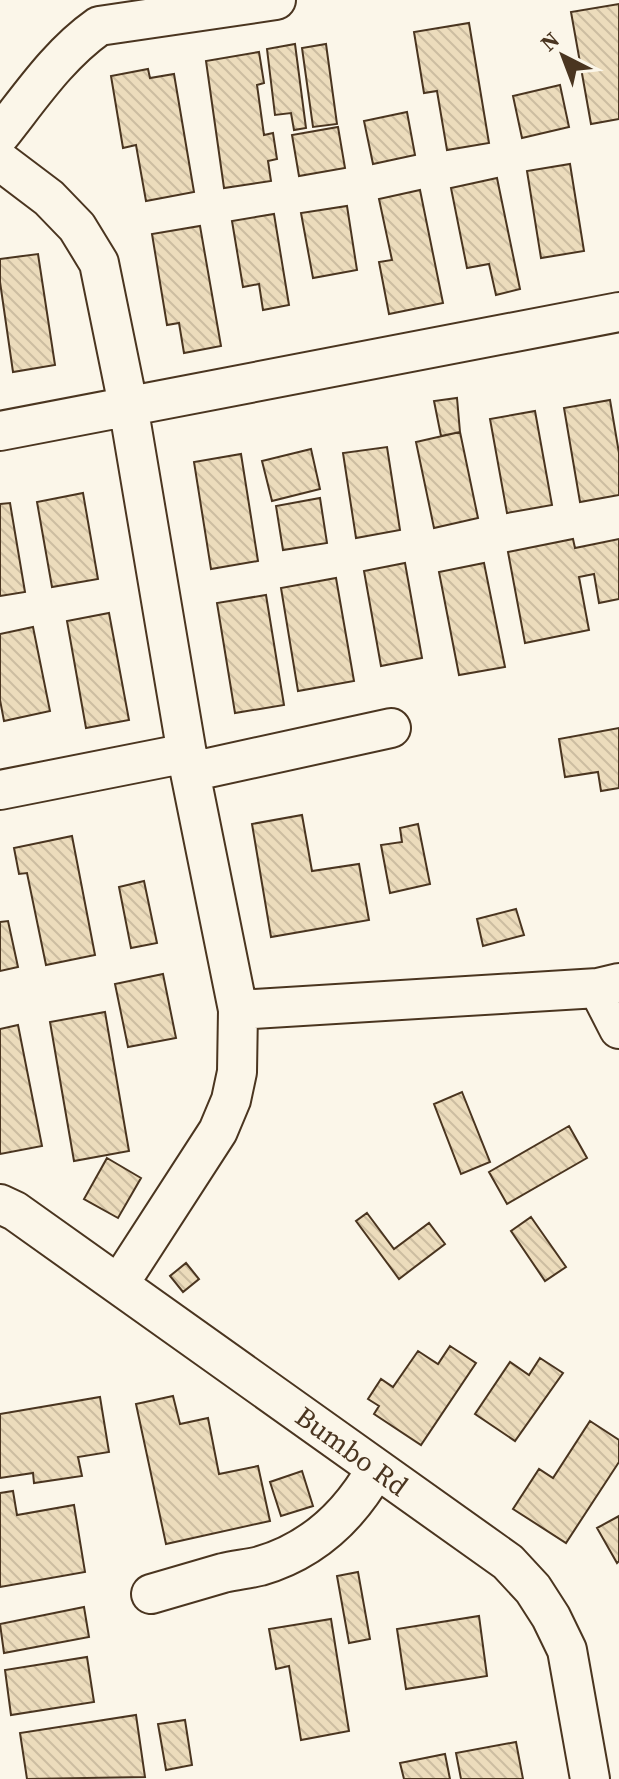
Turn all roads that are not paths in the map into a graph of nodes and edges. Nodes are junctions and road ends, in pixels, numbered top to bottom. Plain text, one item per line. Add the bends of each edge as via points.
1 (276, 0) edge
2 (0, 135) edge
3 (0, 161) edge
4 (619, 312) edge
5 (128, 405) junction
6 (0, 431) edge
7 (391, 728) dead end
8 (189, 763) junction
9 (0, 790) edge
10 (608, 985) edge
11 (238, 1010) junction
12 (619, 1029) edge
13 (0, 1204) edge
14 (119, 1284) junction
15 (376, 1469) junction
16 (151, 1594) dead end
17 (590, 1779) edge

1 - 2 street via 99,26 58,61
3 - 5 street via 49,198 77,227 99,263
4 - 5 street
5 - 6 street
5 - 8 street
7 - 8 street
8 - 9 street
8 - 11 street
10 - 11 street
10 - 12 street
11 - 14 street via 237,1072 218,1131
13 - 14 street, Bumbo Rd
14 - 15 street, Bumbo Rd
15 - 16 street via 333,1526 296,1551 261,1566
15 - 17 street, Bumbo Rd via 508,1562 533,1589 567,1650

